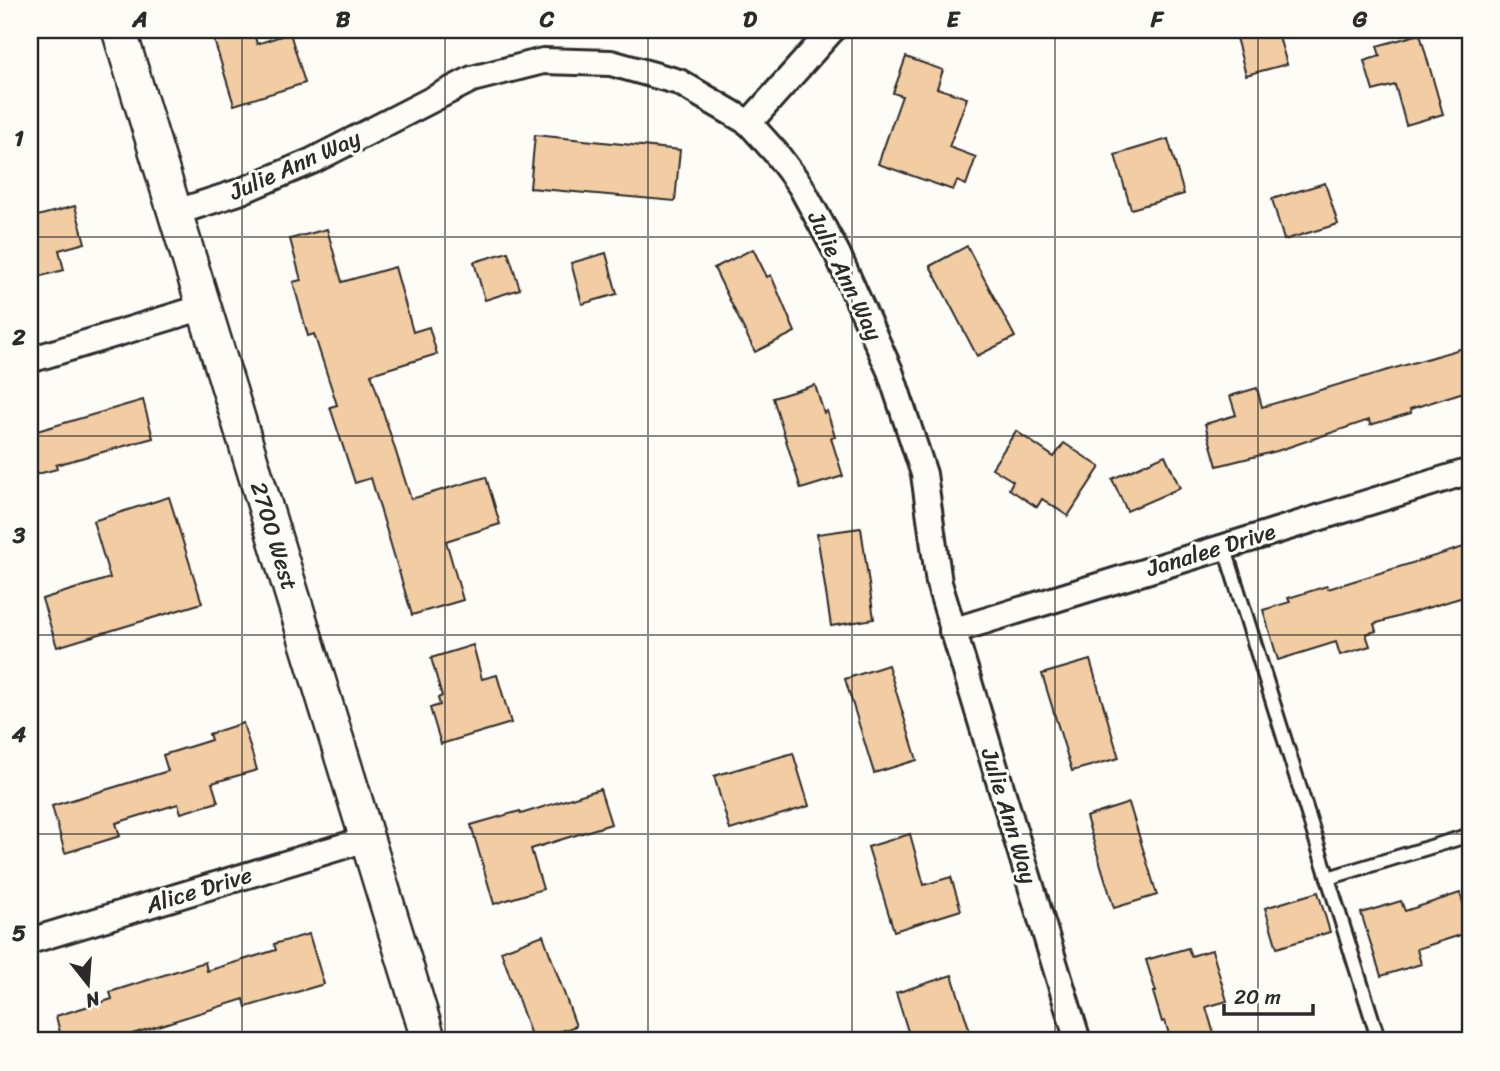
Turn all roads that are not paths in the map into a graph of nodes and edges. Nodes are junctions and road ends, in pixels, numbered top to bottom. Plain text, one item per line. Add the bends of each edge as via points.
1 (119, 30) edge
2 (832, 30) edge
3 (749, 123) junction
4 (174, 213) junction
5 (204, 307) junction
6 (30, 360) edge
7 (1470, 471) edge
8 (1224, 546) junction
9 (952, 631) junction
10 (1470, 835) edge
11 (368, 839) junction
12 (1328, 878) junction
13 (30, 941) edge
14 (429, 1041) edge
15 (1078, 1041) edge
16 (1379, 1041) edge

1 - 4 main road, 2700 West
2 - 3 street
3 - 4 street, Julie Ann Way via 679,82 611,63 543,61 472,79 312,161
3 - 9 street, Julie Ann Way via 800,185 890,371 924,474 939,583
4 - 5 main road, 2700 West
5 - 6 street
5 - 11 main road, 2700 West
7 - 8 street, Janalee Drive
8 - 9 street, Janalee Drive
8 - 12 lane
9 - 15 street, Julie Ann Way
10 - 12 lane
11 - 13 street, Alice Drive
11 - 14 main road, 2700 West
12 - 16 lane

